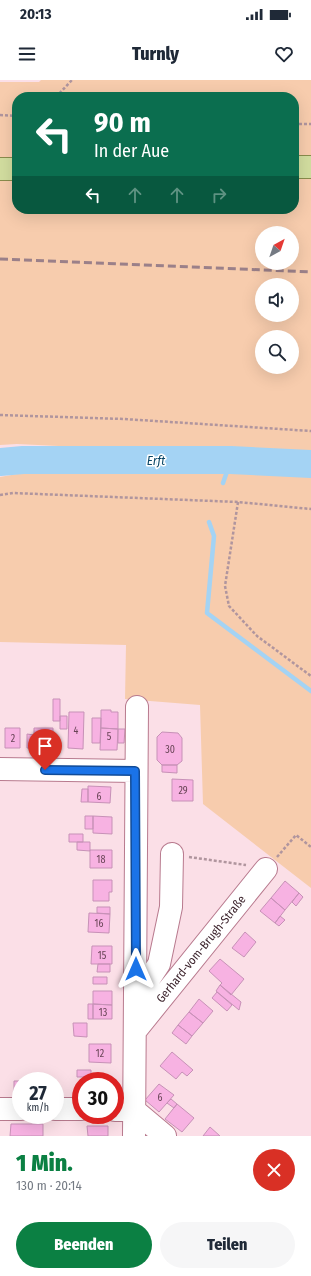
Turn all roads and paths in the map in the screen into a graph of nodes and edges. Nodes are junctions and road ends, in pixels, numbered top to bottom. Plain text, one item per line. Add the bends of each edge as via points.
1 (72, 80) edge
2 (61, 92) edge
3 (0, 115) edge
4 (12, 116) edge
5 (299, 124) edge
6 (311, 124) edge
7 (311, 167) edge
8 (299, 168) edge
9 (0, 169) edge
10 (12, 169) edge
11 (0, 415) edge
12 (311, 431) edge
13 (0, 495) edge
14 (238, 502) junction
15 (311, 509) edge
16 (311, 676) edge
17 (137, 707) dead end
18 (0, 769) edge
19 (135, 771) junction
20 (311, 847) edge
21 (172, 854) joint
22 (266, 869) junction
23 (136, 999) junction
24 (136, 1030) junction
25 (0, 1109) edge
26 (12, 1109) edge
27 (125, 1110) edge
28 (134, 1136) edge
29 (165, 1136) edge

1 - 2 path
3 - 4 path
5 - 6 path
7 - 8 main road
9 - 10 main road
11 - 12 path via 124,419
13 - 14 path via 13,493
14 - 15 path
14 - 16 path via 225,586 229,606 257,636
17 - 19 street, Gerhard-vom-Brugh-Straße
18 - 19 street
19 - 23 street, Gerhard-vom-Brugh-Straße
20 - 22 path via 296,835
21 - 22 path
21 - 23 street via 171,907 159,964
22 - 24 street, Gerhard-vom-Brugh-Straße
23 - 24 street, Gerhard-vom-Brugh-Straße
24 - 27 street, Gerhard-vom-Brugh-Straße
25 - 26 street
27 - 28 street, Gerhard-vom-Brugh-Straße
27 - 29 street

